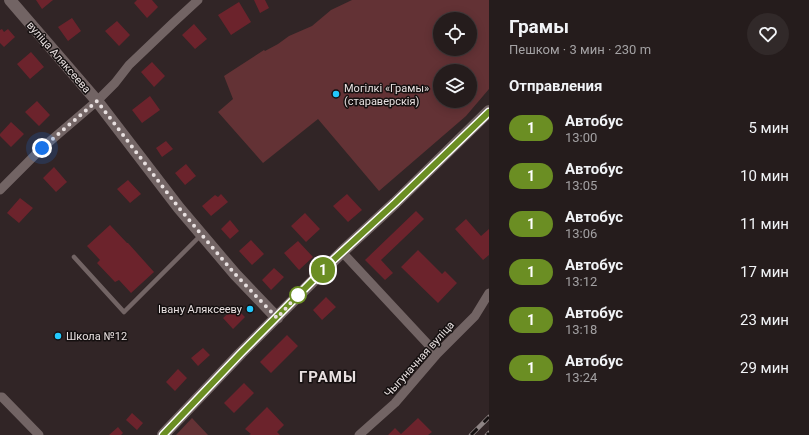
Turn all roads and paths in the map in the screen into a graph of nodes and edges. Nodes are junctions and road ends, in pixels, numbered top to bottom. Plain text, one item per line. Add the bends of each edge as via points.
1 (10, 0) edge
2 (198, 0) edge
3 (97, 101) junction
4 (489, 112) edge
5 (0, 190) edge
6 (201, 234) junction
7 (342, 252) junction
8 (74, 257) dead end
9 (489, 293) edge
10 (277, 318) junction
11 (437, 354) junction
12 (0, 397) edge
13 (39, 435) edge
14 (163, 435) edge
15 (359, 435) edge

1 - 3 street, вуліца Аляксеева
2 - 3 street via 129,65
3 - 5 street via 42,148
3 - 6 street, вуліца Аляксеева
4 - 7 street
6 - 8 lane via 124,312
6 - 10 street, вуліца Аляксеева
7 - 10 street
7 - 11 street
9 - 11 street, Чыгуначная вуліца via 475,316
10 - 14 street
11 - 15 street, Чыгуначная вуліца via 395,403
12 - 13 street

